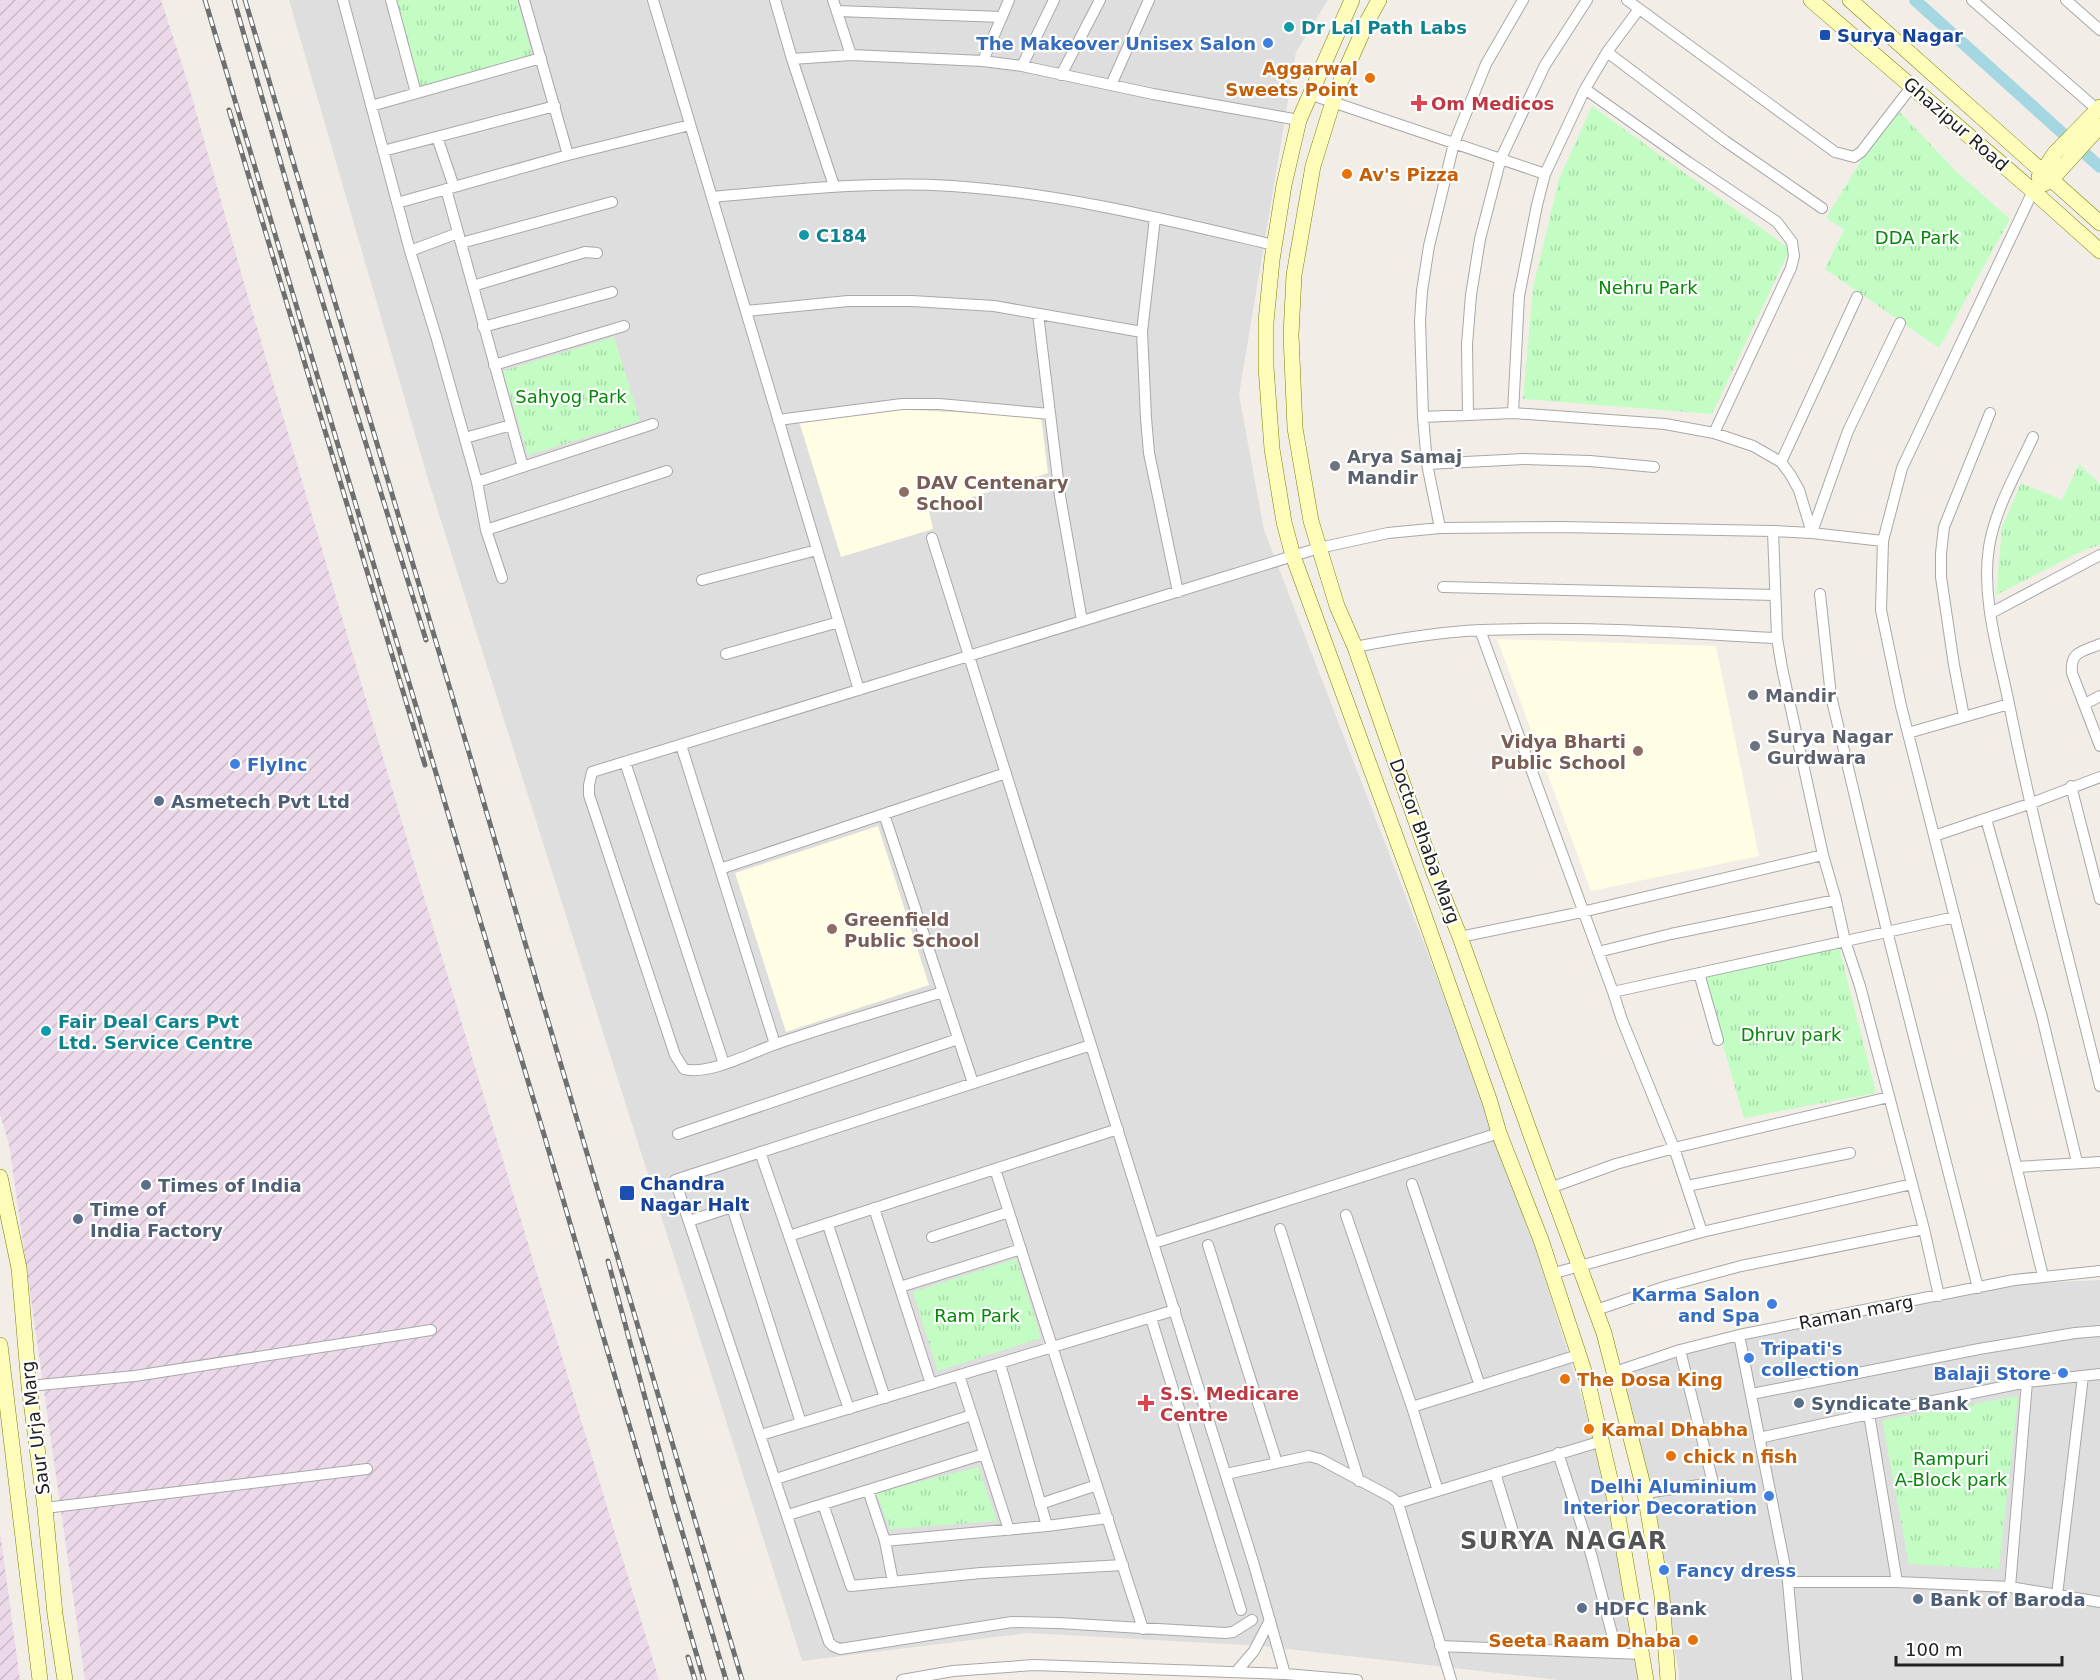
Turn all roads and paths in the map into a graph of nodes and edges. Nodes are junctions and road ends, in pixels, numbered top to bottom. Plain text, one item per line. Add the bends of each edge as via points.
1 (342, 0) edge
2 (391, 0) edge
3 (524, 0) edge
4 (653, 0) edge
5 (775, 0) edge
6 (1009, 0) edge
7 (1054, 0) edge
8 (1100, 0) edge
9 (1149, 0) edge
10 (1352, 0) edge
11 (1379, 0) edge
12 (1523, 0) edge
13 (1587, 0) edge
14 (1628, 0) edge
15 (1811, 0) edge
16 (1850, 0) edge
17 (1972, 0) edge
18 (2066, 0) edge
19 (835, 5) edge
20 (1639, 9) junction
21 (1002, 16) junction
22 (2100, 30) edge
23 (1607, 52) junction
24 (851, 55) junction
25 (541, 58) junction
26 (792, 59) junction
27 (983, 61) junction
28 (1022, 66) junction
29 (1061, 75) junction
30 (1111, 85) junction
31 (1912, 87) junction
32 (1585, 89) junction
33 (416, 93) junction
34 (1310, 94) junction
35 (1333, 102) junction
36 (371, 106) junction
37 (555, 106) junction
38 (2099, 110) edge
39 (1299, 120) junction
40 (690, 125) junction
41 (2091, 129) edge
42 (437, 137) junction
43 (1455, 143) junction
44 (383, 151) junction
45 (568, 154) junction
46 (1501, 158) junction
47 (1545, 174) junction
48 (2047, 175) junction
49 (834, 186) junction
50 (450, 188) junction
51 (2033, 191) junction
52 (712, 197) junction
53 (612, 202) dead end
54 (397, 203) junction
55 (1822, 208) dead end
56 (1155, 218) junction
57 (2100, 223) edge
58 (460, 238) junction
59 (1274, 245) junction
60 (410, 251) junction
61 (2100, 251) edge
62 (597, 253) dead end
63 (473, 286) junction
64 (612, 292) dead end
65 (1857, 297) dead end
66 (746, 311) junction
67 (1038, 314) junction
68 (1900, 323) dead end
69 (624, 326) dead end
70 (483, 327) junction
71 (1142, 332) junction
72 (494, 365) junction
73 (1513, 412) junction
74 (1990, 413) dead end
75 (1050, 414) junction
76 (1468, 414) junction
77 (1423, 417) junction
78 (778, 420) junction
79 (653, 424) dead end
80 (511, 425) junction
81 (1714, 433) junction
82 (2033, 437) dead end
83 (465, 438) junction
84 (1781, 462) junction
85 (1427, 464) junction
86 (1654, 466) dead end
87 (523, 467) junction
88 (667, 471) dead end
89 (477, 482) junction
90 (1440, 528) junction
91 (486, 530) junction
92 (1773, 531) junction
93 (1812, 533) junction
94 (932, 538) dead end
95 (1883, 541) junction
96 (1319, 548) junction
97 (817, 550) junction
98 (2100, 555) edge
99 (1293, 556) junction
100 (502, 578) dead end
101 (702, 580) dead end
102 (1443, 587) dead end
103 (1178, 592) junction
104 (1820, 594) dead end
105 (1775, 595) junction
106 (1991, 614) junction
107 (1082, 621) junction
108 (839, 622) junction
109 (1480, 630) junction
110 (1777, 638) junction
111 (2100, 644) edge
112 (1355, 647) junction
113 (726, 654) dead end
114 (969, 656) junction
115 (860, 690) junction
116 (2100, 696) edge
117 (2009, 704) junction
118 (2085, 704) junction
119 (1964, 717) junction
120 (1908, 733) junction
121 (681, 745) junction
122 (2100, 747) edge
123 (625, 762) junction
124 (1006, 773) junction
125 (2100, 777) edge
126 (2071, 786) junction
127 (2029, 804) junction
128 (884, 814) junction
129 (1986, 819) junction
130 (1934, 836) junction
131 (1823, 855) junction
132 (720, 869) junction
133 (2100, 899) edge
134 (1836, 900) junction
135 (1582, 912) junction
136 (1955, 917) junction
137 (1887, 931) junction
138 (1460, 937) junction
139 (1845, 941) junction
140 (1598, 952) junction
141 (1699, 973) junction
142 (943, 992) junction
143 (1613, 992) junction
144 (958, 1039) junction
145 (1718, 1040) dead end
146 (775, 1044) junction
147 (1091, 1045) junction
148 (724, 1064) junction
149 (2100, 1082) edge
150 (973, 1083) junction
151 (1889, 1097) junction
152 (1118, 1129) junction
153 (1499, 1133) junction
154 (678, 1134) dead end
155 (1674, 1148) junction
156 (760, 1152) junction
157 (1850, 1153) dead end
158 (2077, 1162) junction
159 (2100, 1162) edge
160 (2018, 1167) junction
161 (995, 1169) junction
162 (0, 1177) edge
163 (1412, 1184) dead end
164 (1912, 1184) junction
165 (1687, 1186) junction
166 (1550, 1188) junction
167 (874, 1208) junction
168 (1009, 1212) junction
169 (1346, 1215) dead end
170 (689, 1221) junction
171 (828, 1225) junction
172 (1924, 1228) junction
173 (1280, 1229) dead end
174 (1702, 1232) junction
175 (789, 1236) junction
176 (932, 1237) dead end
177 (1154, 1243) junction
178 (1208, 1245) dead end
179 (1021, 1249) junction
180 (1579, 1266) junction
181 (2100, 1271) edge
182 (1551, 1274) junction
183 (2043, 1275) junction
184 (900, 1287) junction
185 (1978, 1288) junction
186 (1939, 1296) junction
187 (1175, 1310) junction
188 (1596, 1310) junction
189 (1151, 1318) junction
190 (431, 1330) dead end
191 (2100, 1331) edge
192 (1739, 1335) junction
193 (0, 1345) edge
194 (1053, 1347) junction
195 (1680, 1350) junction
196 (1578, 1355) junction
197 (1000, 1364) junction
198 (1615, 1371) junction
199 (2100, 1374) edge
200 (959, 1376) junction
201 (2083, 1376) junction
202 (2027, 1382) junction
203 (931, 1384) junction
204 (29, 1386) junction
205 (1480, 1386) junction
206 (1752, 1394) junction
207 (885, 1398) junction
208 (1412, 1407) junction
209 (849, 1408) junction
210 (1869, 1414) junction
211 (972, 1415) junction
212 (801, 1423) junction
213 (761, 1435) junction
214 (1760, 1438) junction
215 (1602, 1441) junction
216 (1558, 1453) junction
217 (984, 1454) junction
218 (1277, 1463) junction
219 (367, 1469) dead end
220 (1495, 1473) junction
221 (1226, 1474) junction
222 (776, 1479) junction
223 (1359, 1481) junction
224 (1097, 1485) junction
225 (868, 1490) junction
226 (1438, 1491) junction
227 (1645, 1493) junction
228 (1398, 1503) junction
229 (824, 1504) junction
230 (1040, 1504) junction
231 (45, 1508) junction
232 (788, 1515) junction
233 (1108, 1518) junction
234 (1047, 1526) junction
235 (1009, 1530) junction
236 (1515, 1538) dead end
237 (885, 1541) junction
238 (1123, 1565) junction
239 (892, 1582) junction
240 (1788, 1582) junction
241 (1897, 1582) junction
242 (2010, 1587) junction
243 (2057, 1595) junction
244 (2100, 1602) edge
245 (1241, 1610) dead end
246 (1252, 1620) dead end
247 (1270, 1620) junction
248 (1143, 1629) junction
249 (1440, 1646) junction
250 (1617, 1653) junction
251 (1642, 1654) junction
252 (1236, 1672) junction
253 (1285, 1674) junction
254 (40, 1680) edge
255 (65, 1680) edge
256 (902, 1680) edge
257 (1357, 1680) edge
258 (1451, 1680) edge
259 (1646, 1680) edge
260 (1668, 1680) edge
261 (1797, 1680) edge

1 - 36 street
2 - 33 street
3 - 25 street
4 - 40 street
5 - 26 street
6 - 21 street
7 - 28 street
8 - 29 street
9 - 30 street
10 - 34 street, Doctor Bhaba Marg
11 - 35 street, Doctor Bhaba Marg
12 - 43 street via 1486,64
13 - 46 street via 1545,65
14 - 20 street
15 - 31 street, Ghazipur Road
16 - 48 street, Ghazipur Road
17 - 38 street
18 - 22 street
19 - 21 street
19 - 24 street
20 - 23 street
20 - 31 street via 1844,156 1854,157 1861,152
21 - 27 street
23 - 32 street
23 - 55 street
24 - 26 street
24 - 27 street
25 - 33 street
25 - 37 street
26 - 49 street
27 - 28 street
28 - 29 street
29 - 30 street
30 - 39 street
31 - 51 street, Ghazipur Road
32 - 47 street
32 - 81 street via 1777,222 1792,243 1791,268
33 - 36 street
34 - 35 street
34 - 39 street, Doctor Bhaba Marg
35 - 43 street
35 - 96 street, Doctor Bhaba Marg via 1313,166 1301,228 1291,335 1295,428
36 - 44 street
37 - 42 street
37 - 45 street
38 - 41 street
39 - 59 street, Doctor Bhaba Marg
40 - 45 street
40 - 52 street
41 - 48 street
42 - 44 street
42 - 50 street
43 - 46 street
43 - 77 street via 1422,291
44 - 54 street
45 - 50 street
46 - 47 street
46 - 76 street via 1480,239 1471,295
47 - 73 street via 1519,296
48 - 51 street
48 - 57 street, Ghazipur Road
49 - 52 street
49 - 56 street via 952,186 1024,193
50 - 54 street
50 - 58 street
51 - 61 street, Ghazipur Road
51 - 95 street via 1902,468
52 - 66 street
53 - 58 street
54 - 60 street
56 - 59 street
56 - 71 street
58 - 60 street
58 - 63 street
59 - 99 street, Doctor Bhaba Marg via 1266,367 1272,449
60 - 83 street
62 - 63 street via 585,252
63 - 70 street
64 - 70 street
65 - 84 street
66 - 67 street via 848,301 912,301 994,306
66 - 78 street
67 - 71 street
67 - 75 street
68 - 93 street via 1848,431
69 - 72 street
70 - 72 street
71 - 103 street via 1149,453
72 - 80 street
73 - 76 street
73 - 81 street via 1665,424
74 - 119 street via 1944,527 1941,553 1942,588
75 - 78 street via 902,404
75 - 107 street
76 - 77 street
77 - 85 street
78 - 97 street
79 - 87 street
80 - 83 street
80 - 87 street
81 - 84 street via 1753,446
82 - 106 street via 1994,524 1987,578
83 - 89 street
84 - 93 street via 1799,490
85 - 86 street via 1524,459
85 - 90 street
87 - 89 street
88 - 91 street
89 - 91 street
90 - 92 street
90 - 96 street
91 - 100 street
92 - 93 street
92 - 105 street
93 - 95 street
94 - 114 street
95 - 120 street via 1881,610
96 - 99 street
96 - 112 street, Doctor Bhaba Marg
97 - 101 street
97 - 108 street
98 - 106 street
99 - 103 street
99 - 153 street, Doctor Bhaba Marg via 1418,895
102 - 105 street
103 - 107 street
104 - 137 street via 1831,696
105 - 110 street
106 - 117 street
107 - 114 street
108 - 113 street
108 - 115 street
109 - 110 street via 1638,630
109 - 112 street
109 - 135 street
110 - 131 street
111 - 118 street via 2073,657 2071,663
112 - 138 street, Doctor Bhaba Marg
114 - 115 street
114 - 124 street
115 - 121 street
116 - 118 street
117 - 119 street
117 - 127 street
118 - 122 street
119 - 120 street
120 - 130 street
121 - 123 street
121 - 132 street
123 - 148 street
123 - 148 street via 592,772 589,795 675,1055 684,1069 692,1071
124 - 128 street
124 - 147 street
125 - 126 street
126 - 127 street
126 - 133 street
127 - 129 street
127 - 149 street
128 - 132 street
128 - 142 street
129 - 130 street
129 - 158 street via 2042,1017
130 - 136 street
131 - 134 street
131 - 135 street
132 - 146 street
134 - 139 street
134 - 140 street
135 - 138 street
135 - 140 street
136 - 137 street
136 - 160 street
137 - 139 street
137 - 185 street
138 - 166 street, Doctor Bhaba Marg
139 - 141 street
139 - 151 street
140 - 143 street
141 - 143 street
141 - 145 street
142 - 144 street
142 - 146 street
143 - 155 street
144 - 150 street
144 - 154 street
146 - 148 street
147 - 150 street
147 - 152 street
150 - 156 street
151 - 155 street
151 - 164 street
152 - 161 street
152 - 177 street
153 - 177 street
153 - 182 street, Doctor Bhaba Marg
155 - 165 street
155 - 166 street
156 - 170 street via 675,1180
156 - 175 street
157 - 165 street
158 - 159 street
158 - 160 street
160 - 183 street
161 - 167 street
161 - 168 street
162 - 204 street, Saur Urja Marg via 19,1268
163 - 205 street
164 - 172 street
164 - 174 street
165 - 174 street
166 - 180 street, Doctor Bhaba Marg
167 - 171 street
167 - 184 street
168 - 176 street
168 - 179 street
169 - 208 street
170 - 212 street via 732,1208
170 - 213 street
171 - 175 street
171 - 207 street
172 - 186 street
172 - 188 street via 1741,1266
173 - 223 street
174 - 180 street
175 - 209 street
177 - 187 street
178 - 218 street
179 - 184 street
179 - 194 street
180 - 182 street
180 - 188 street, Doctor Bhaba Marg
181 - 183 street, Raman marg
182 - 196 street, Doctor Bhaba Marg
183 - 185 street, Raman marg
184 - 203 street
185 - 186 street, Raman marg
186 - 192 street, Raman marg
187 - 189 street
187 - 221 street
188 - 198 street, Doctor Bhaba Marg
189 - 194 street
189 - 245 street
190 - 204 street via 135,1376
191 - 206 street via 1979,1349
192 - 195 street, Raman marg
192 - 206 street
193 - 254 street, Saur Urja Marg
194 - 197 street
194 - 224 street
195 - 198 street, Raman marg
195 - 227 street via 1713,1483
196 - 205 street
196 - 215 street, Doctor Bhaba Marg
197 - 200 street
197 - 230 street
198 - 227 street, Doctor Bhaba Marg
199 - 201 street
200 - 203 street
200 - 211 street
201 - 202 street
201 - 243 street
202 - 210 street
202 - 242 street
203 - 207 street
204 - 231 street, Saur Urja Marg
205 - 208 street
206 - 214 street
207 - 209 street
208 - 226 street
209 - 212 street
210 - 214 street
210 - 241 street
211 - 217 street
211 - 222 street
212 - 213 street
213 - 222 street
214 - 240 street
215 - 216 street
215 - 251 street, Doctor Bhaba Marg
216 - 220 street
216 - 250 street via 1592,1554
217 - 225 street
217 - 235 street
218 - 221 street
218 - 223 street via 1315,1457
219 - 231 street
220 - 226 street
220 - 236 street
221 - 247 street
222 - 232 street
223 - 228 street
224 - 230 street
224 - 233 street
225 - 229 street
225 - 237 street
226 - 228 street
227 - 260 street, Doctor Bhaba Marg via 1662,1596
228 - 249 street
229 - 232 street
229 - 239 street via 851,1586
230 - 234 street
231 - 255 street, Saur Urja Marg
232 - 248 street via 829,1642 836,1648 1012,1622
233 - 234 street
233 - 238 street
234 - 235 street
235 - 237 street
237 - 239 street
238 - 239 street
238 - 248 street
240 - 241 street
240 - 261 street
241 - 242 street
242 - 243 street
243 - 244 street
246 - 248 street via 1225,1633
247 - 252 street via 1254,1651
247 - 253 street
249 - 250 street
249 - 258 street
250 - 251 street
251 - 259 street, Doctor Bhaba Marg
252 - 253 street
252 - 256 street via 1034,1665 953,1671
253 - 257 street

